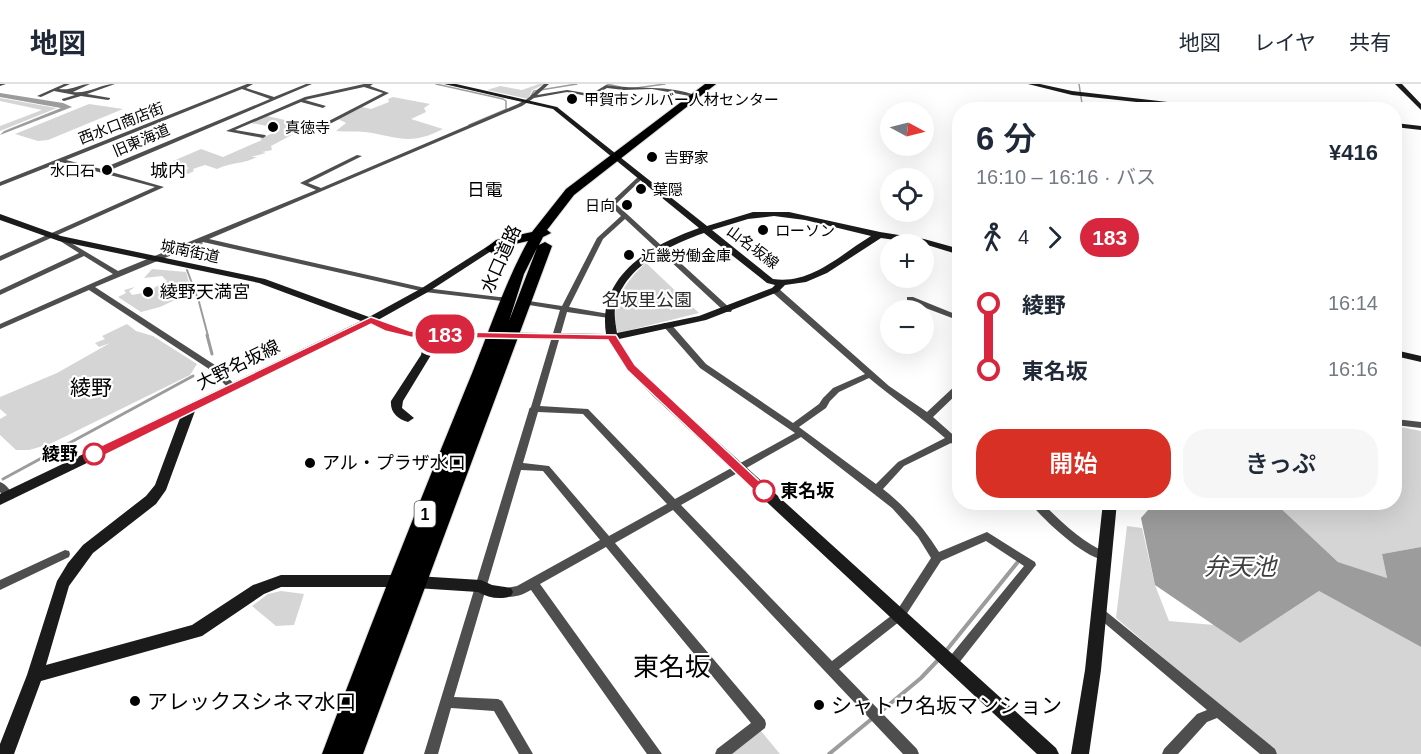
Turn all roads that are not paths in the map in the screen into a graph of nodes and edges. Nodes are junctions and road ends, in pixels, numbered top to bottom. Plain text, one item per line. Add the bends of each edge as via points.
1 (68, 84) edge
2 (88, 84) edge
3 (109, 84) edge
4 (251, 84) edge
5 (310, 84) edge
6 (447, 84) edge
7 (547, 84) edge
8 (711, 84) edge
9 (720, 84) edge
10 (1031, 84) edge
11 (1398, 84) edge
12 (369, 85) edge
13 (242, 88) junction
14 (54, 90) junction
15 (68, 92) junction
16 (288, 93) junction
17 (81, 94) junction
18 (535, 95) junction
19 (39, 96) dead end
20 (694, 96) junction
21 (307, 98) junction
22 (108, 99) dead end
23 (275, 99) junction
24 (64, 100) dead end
25 (301, 101) junction
26 (1157, 102) edge
27 (264, 103) junction
28 (323, 106) dead end
29 (284, 108) junction
30 (1421, 108) edge
31 (222, 121) junction
32 (242, 126) junction
33 (322, 126) dead end
34 (1402, 126) edge
35 (1421, 128) edge
36 (263, 136) dead end
37 (359, 156) dead end
38 (617, 158) junction
39 (61, 160) junction
40 (102, 171) junction
41 (641, 177) junction
42 (0, 184) edge
43 (321, 190) junction
44 (579, 197) junction
45 (625, 216) junction
46 (0, 217) edge
47 (704, 229) junction
48 (538, 232) junction
49 (880, 236) joint
50 (55, 237) junction
51 (204, 240) junction
52 (934, 245) edge
53 (662, 248) junction
54 (489, 250) junction
55 (952, 250) edge
56 (85, 253) junction
57 (0, 259) edge
58 (154, 259) junction
59 (118, 274) junction
60 (517, 274) junction
61 (90, 287) junction
62 (778, 287) junction
63 (425, 290) junction
64 (0, 293) edge
65 (499, 298) dead end
66 (910, 299) dead end
67 (529, 303) dead end
68 (564, 310) junction
69 (728, 310) junction
70 (609, 316) junction
71 (952, 316) edge
72 (371, 320) junction
73 (667, 325) junction
74 (0, 327) edge
75 (431, 335) junction
76 (503, 335) junction
77 (556, 337) junction
78 (612, 337) junction
79 (1402, 355) edge
80 (1421, 359) edge
81 (871, 374) junction
82 (232, 387) junction
83 (952, 394) edge
84 (190, 408) junction
85 (533, 409) junction
86 (927, 417) junction
87 (408, 418) dead end
88 (1402, 423) edge
89 (1421, 425) edge
90 (793, 427) junction
91 (802, 433) junction
92 (951, 439) joint
93 (517, 466) junction
94 (739, 468) junction
95 (877, 489) junction
96 (3, 494) edge
97 (673, 503) junction
98 (1043, 510) edge
99 (1109, 510) edge
100 (606, 542) junction
101 (65, 554) dead end
102 (1106, 556) junction
103 (937, 558) junction
104 (407, 582) junction
105 (533, 583) junction
106 (0, 585) edge
107 (481, 586) junction
108 (506, 592) joint
109 (1099, 612) junction
110 (900, 615) junction
111 (946, 658) junction
112 (832, 668) junction
113 (35, 675) junction
114 (447, 702) junction
115 (1218, 711) junction
116 (5, 754) edge
117 (335, 754) edge
118 (350, 754) edge
119 (431, 754) edge
120 (526, 754) edge
121 (655, 754) edge
122 (722, 754) edge
123 (912, 754) edge
124 (1050, 754) edge
125 (1080, 754) edge
126 (1169, 754) edge
127 (1270, 754) edge

1 - 14 street
2 - 15 street
3 - 17 street
4 - 13 street, 西水口商店街
5 - 16 street, 旧東海道
6 - 18 street, 山名坂線
7 - 18 street
8 - 20 highway, 水口道路 / 1
9 - 38 highway, 水口道路 / 1
10 - 26 street
11 - 30 street
12 - 21 street
12 - 33 street via 387,93
13 - 23 street
13 - 39 street, 西水口商店街
14 - 15 street
14 - 19 street
15 - 17 street
16 - 21 street
16 - 23 street, 旧東海道
17 - 22 street
17 - 24 street
18 - 20 street via 567,91 592,96 606,86 652,88
18 - 38 street, 山名坂線
18 - 43 street
20 - 38 highway, 水口道路 / 1
21 - 25 street
23 - 27 street, 旧東海道
25 - 28 street
25 - 29 street
27 - 29 street
27 - 31 street, 旧東海道
29 - 32 street
31 - 32 street
31 - 40 street, 旧東海道
32 - 36 street via 229,131
34 - 35 street
37 - 43 street via 303,183
38 - 41 street, 山名坂線
38 - 44 highway, 水口道路 / 1
38 - 48 highway, 水口道路 / 1 via 570,192
39 - 40 street
39 - 42 street, 西水口商店街
40 - 50 street, 旧東海道 via 160,187
41 - 45 street via 613,203
41 - 47 street, 山名坂線
43 - 51 street
44 - 48 highway via 550,230
44 - 76 highway, 水口道路 / 1 via 546,243
45 - 53 street
45 - 68 street via 600,238
46 - 50 street, 城南街道
47 - 49 street via 746,216 772,214
47 - 53 street
47 - 62 street, 山名坂線
48 - 54 highway
48 - 60 highway, 水口道路 / 1
49 - 62 street, 山名坂線 via 837,264
50 - 56 street
50 - 57 street, 旧東海道
50 - 58 street, 城南街道
51 - 58 street
51 - 63 street
52 - 55 street
53 - 69 street
53 - 70 street via 634,267 620,283
54 - 60 highway via 509,247 522,252
54 - 63 street, 大野名坂線
56 - 59 street
56 - 64 street
58 - 59 street
58 - 72 street, 城南街道 via 262,281
59 - 61 street
60 - 76 highway, 水口道路 / 1
61 - 74 street
61 - 82 street via 215,369
62 - 69 street, 城南街道
62 - 81 street
63 - 65 street
63 - 72 street, 大野名坂線
66 - 71 street
67 - 68 street
68 - 70 street
68 - 77 street
69 - 73 street, 城南街道
70 - 78 street
72 - 75 street, 城南街道 via 399,332
72 - 82 street, 大野名坂線
73 - 78 street, 城南街道
73 - 90 street via 703,366
75 - 76 street, 城南街道
75 - 87 street via 426,356 397,401 396,409
76 - 77 street, 城南街道
76 - 104 highway, 水口道路 / 1
77 - 78 street, 城南街道
77 - 85 street
78 - 94 street via 631,368
79 - 80 street
81 - 86 street
81 - 90 street via 836,391 825,399 823,406
82 - 84 street, 大野名坂線
83 - 86 street
84 - 96 street, 大野名坂線
84 - 113 street via 167,477 157,493 97,541 62,585
85 - 93 street
85 - 97 street via 585,411
86 - 92 street
88 - 89 street
90 - 91 street
91 - 94 street
91 - 95 street
92 - 95 street via 900,464
93 - 100 street via 546,468
93 - 107 street
94 - 97 street
94 - 110 street
95 - 103 street via 922,534
97 - 100 street
97 - 112 street
98 - 102 street via 1080,545
99 - 102 street
100 - 105 street
100 - 122 street via 760,724
101 - 106 street
102 - 109 street
103 - 110 street
103 - 111 street via 987,536 1031,565
104 - 107 street
104 - 113 street via 274,582 196,631
104 - 117 highway, 水口道路 / 1
104 - 118 highway, 水口道路 / 1
105 - 108 street via 519,591
105 - 121 street
107 - 108 street
107 - 114 street
109 - 115 street
109 - 125 street
110 - 111 street
110 - 112 street
111 - 124 street
112 - 123 street
113 - 116 street
114 - 119 street
114 - 120 street via 498,705
115 - 126 street via 1202,718
115 - 127 street

